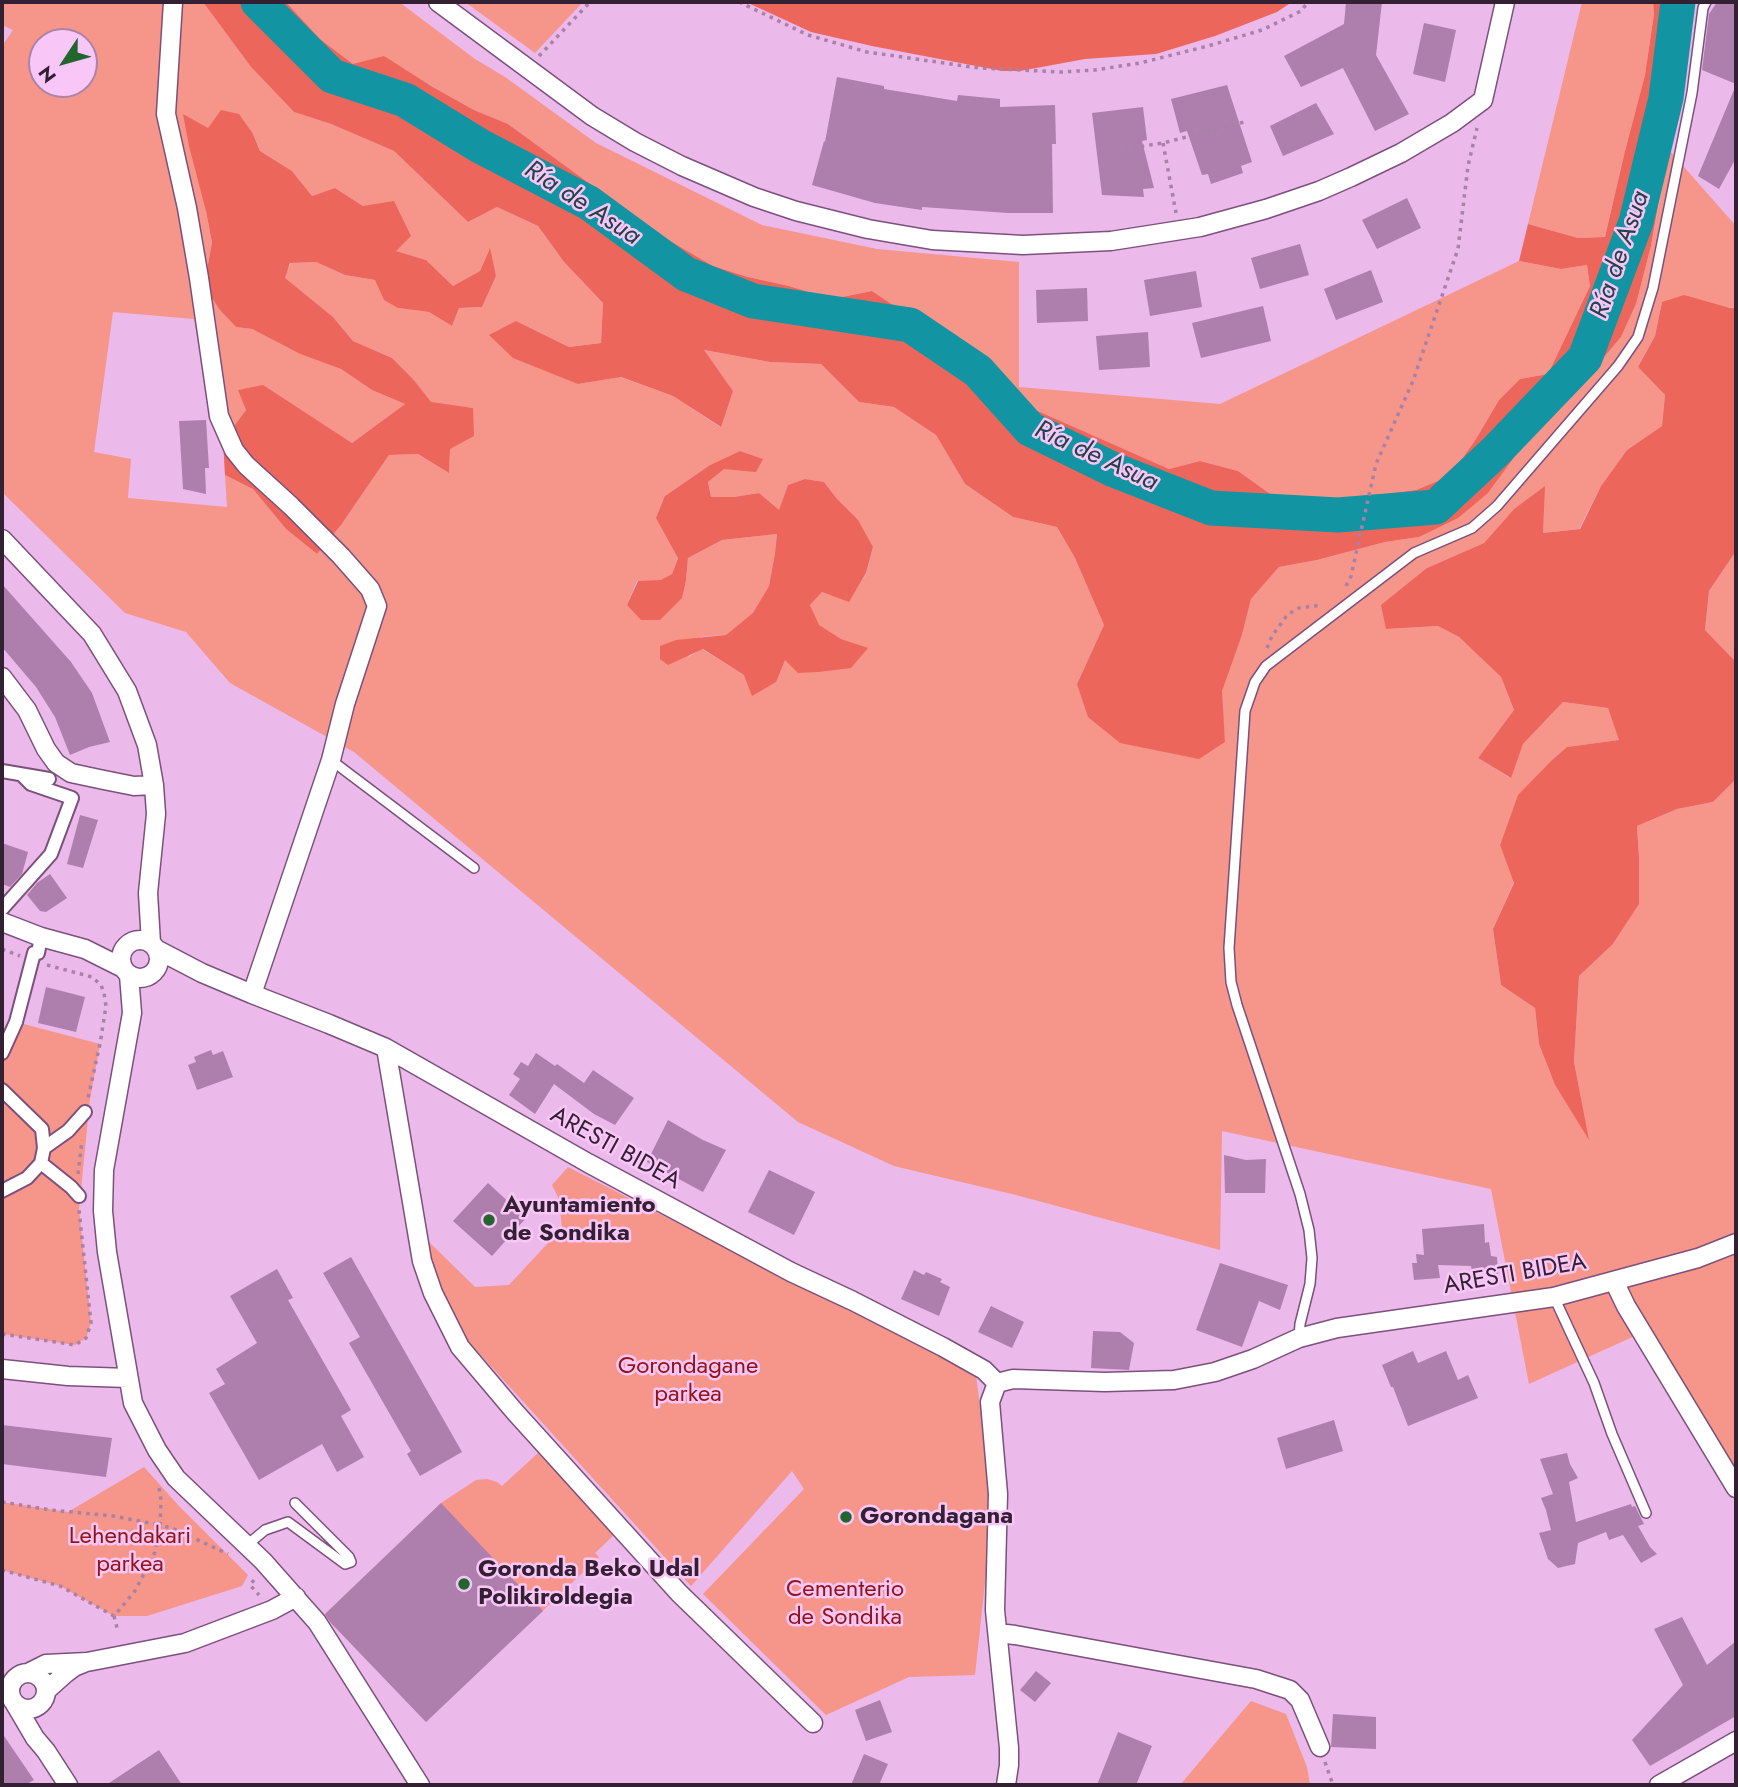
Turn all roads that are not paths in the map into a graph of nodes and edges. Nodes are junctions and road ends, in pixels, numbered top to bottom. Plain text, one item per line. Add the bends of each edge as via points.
1 (173, 2) edge
2 (438, 2) edge
3 (1505, 2) edge
4 (1706, 2) edge
5 (2, 539) edge
6 (2, 677) edge
7 (331, 760) junction
8 (2, 771) edge
9 (22, 775) junction
10 (48, 779) dead end
11 (154, 785) junction
12 (474, 868) dead end
13 (2, 909) edge
14 (2, 922) edge
15 (41, 937) junction
16 (141, 945) junction
17 (85, 949) junction
18 (126, 972) junction
19 (154, 972) junction
20 (202, 973) junction
21 (252, 995) junction
22 (132, 1013) junction
23 (386, 1048) junction
24 (2, 1053) edge
25 (2, 1090) edge
26 (85, 1112) road end
27 (44, 1148) junction
28 (41, 1163) junction
29 (2, 1191) edge
30 (79, 1196) road end
31 (1736, 1243) edge
32 (1614, 1281) junction
33 (1554, 1297) junction
34 (1299, 1338) junction
35 (2, 1369) edge
36 (128, 1378) junction
37 (997, 1383) junction
38 (1736, 1488) edge
39 (295, 1503) dead end
40 (1646, 1513) dead end
41 (247, 1545) junction
42 (296, 1597) junction
43 (998, 1633) junction
44 (87, 1662) junction
45 (2, 1671) edge
46 (25, 1673) junction
47 (44, 1698) junction
48 (15, 1704) junction
49 (813, 1723) dead end
50 (1736, 1741) edge
51 (1320, 1747) dead end
52 (46, 1751) junction
53 (68, 1785) edge
54 (420, 1785) edge
55 (1006, 1785) edge
56 (1659, 1785) edge

1 - 7 street via 166,114 189,219 219,416 234,450 341,556 370,589 377,606
2 - 3 street via 592,116 682,166 754,197 868,229 932,240 1047,245 1111,241 1200,227 1266,209 1401,153 1483,100
4 - 34 lane via 1653,288 1638,337 1497,506 1472,528 1414,552 1266,666 1245,711 1231,982 1310,1230 1310,1284
5 - 11 street via 92,634 127,691 147,745
6 - 11 street via 27,710 56,763 71,773 135,786
7 - 12 lane
7 - 21 street
8 - 9 street
9 - 10 street
9 - 13 street via 31,784 72,798 51,853
11 - 16 street via 156,814
14 - 15 street
15 - 17 street
15 - 24 street
16 - 17 street
16 - 18 street via 121,957
16 - 19 street via 159,960
16 - 20 street, ARESTI BIDEA
17 - 18 street
18 - 19 street via 140,978
18 - 22 street
19 - 20 street, ARESTI BIDEA
19 - 22 street
20 - 21 street, ARESTI BIDEA
21 - 23 street, ARESTI BIDEA
22 - 36 street via 108,1142 103,1211
23 - 37 street, ARESTI BIDEA via 756,1253 943,1346
23 - 49 street via 422,1261 460,1347 678,1593
25 - 27 street via 42,1129
26 - 27 street
27 - 28 street
28 - 29 street via 27,1178
28 - 30 street
31 - 32 street, ARESTI BIDEA
32 - 33 street, ARESTI BIDEA
32 - 38 street
33 - 34 street, ARESTI BIDEA via 1337,1328
33 - 40 lane
34 - 37 street, ARESTI BIDEA via 1215,1372 1174,1380 1013,1379
35 - 36 street
36 - 41 street via 139,1418 157,1450 177,1478
37 - 43 street via 990,1402 998,1494
39 - 41 lane via 351,1562 345,1564 288,1522 265,1530
41 - 42 street
42 - 44 street via 185,1643
42 - 54 street via 317,1622
43 - 51 street via 1256,1679 1290,1690 1300,1700
43 - 55 street via 1009,1748
44 - 46 street via 46,1664
44 - 47 street via 74,1667
45 - 46 street
46 - 47 street via 43,1679
46 - 48 street via 16,1676 10,1687
47 - 48 street via 31,1710
47 - 52 street via 42,1739
48 - 52 street
50 - 56 street
52 - 53 street

